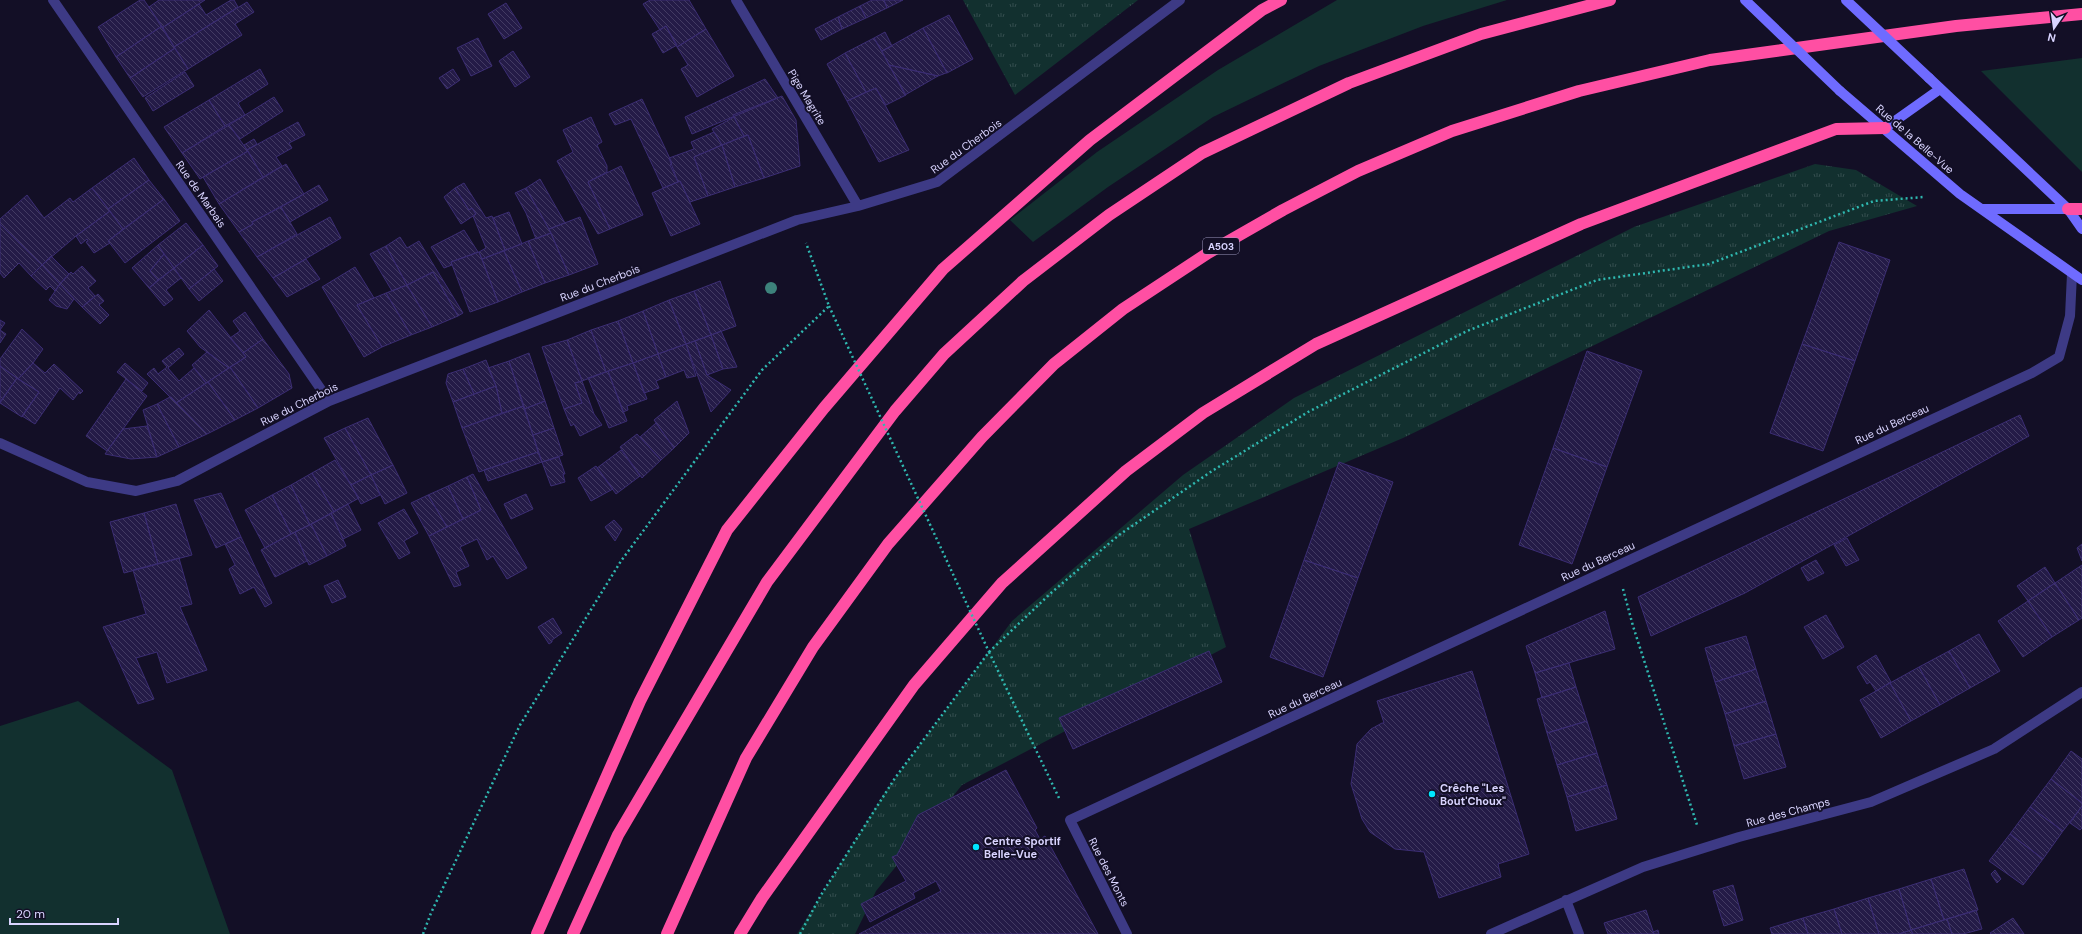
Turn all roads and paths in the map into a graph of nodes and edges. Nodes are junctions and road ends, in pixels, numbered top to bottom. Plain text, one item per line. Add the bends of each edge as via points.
1 (53, 0) edge
2 (736, 0) edge
3 (1180, 0) edge
4 (1281, 0) edge
5 (1610, 0) edge
6 (1745, 0) edge
7 (1846, 0) edge
8 (2082, 14) edge
9 (1940, 88) junction
10 (1885, 128) junction
11 (1960, 194) junction
12 (858, 206) junction
13 (1983, 209) junction
14 (2068, 209) junction
15 (2082, 209) edge
16 (797, 220) junction
17 (2082, 229) edge
18 (2072, 274) junction
19 (2082, 280) edge
20 (829, 306) junction
21 (330, 401) junction
22 (0, 443) edge
23 (1617, 566) junction
24 (989, 652) junction
25 (2082, 692) edge
26 (1070, 820) junction
27 (1703, 849) junction
28 (1566, 900) junction
29 (423, 934) edge
30 (537, 934) edge
31 (573, 934) edge
32 (667, 934) edge
33 (740, 934) edge
34 (800, 934) edge
35 (1127, 934) edge
36 (1491, 934) edge
37 (1579, 934) edge

1 - 21 street, Rue de Marbais
2 - 12 street, Pige Magrite
3 - 12 street, Rue du Cherbois via 938,182
4 - 30 highway via 1262,10 1090,140 943,269 824,408 727,530 640,701
5 - 31 highway via 1481,34 1349,83 1279,116 1202,153 1109,215 1023,281 944,354 895,411 767,582 618,835
6 - 10 main road, Rue de la Belle-Vue, bridge via 1840,91
7 - 9 main road, bridge
8 - 32 highway, A503 via 1956,26 1710,60 1579,91 1452,131 1358,171 1208,253 1123,310 1054,364 982,437 888,544 813,648 746,758
9 - 10 main road
9 - 14 main road
10 - 11 main road, Rue de la Belle-Vue
10 - 33 highway via 1836,129 1581,224 1316,344 1203,413 1126,471 1002,583 914,685 762,898
11 - 13 main road, Rue de la Belle-Vue
11 - 24 path via 1874,201 1709,264 1597,280 1467,331 1308,412 1212,471 1118,536 1051,593
12 - 16 street, Rue du Cherbois
13 - 14 main road
13 - 18 main road, Rue de la Belle-Vue
14 - 15 highway
14 - 17 main road
16 - 20 path
16 - 21 street, Rue du Cherbois
18 - 19 main road, Rue de la Belle-Vue
18 - 23 street, Rue du Berceau via 2070,316 2059,357 2032,372
20 - 24 path, bridge
20 - 29 path via 762,370 621,561 520,725
21 - 22 street, Rue du Cherbois via 177,481 136,491 87,482
23 - 26 street, Rue du Berceau
23 - 27 path via 1633,626
24 - 26 path
24 - 34 path via 895,778 829,882
25 - 27 street, Rue des Champs via 1994,749 1871,802
26 - 35 street, Rue des Monts
27 - 28 street, Rue des Champs via 1643,867
28 - 36 street, Rue des Champs
28 - 37 street

